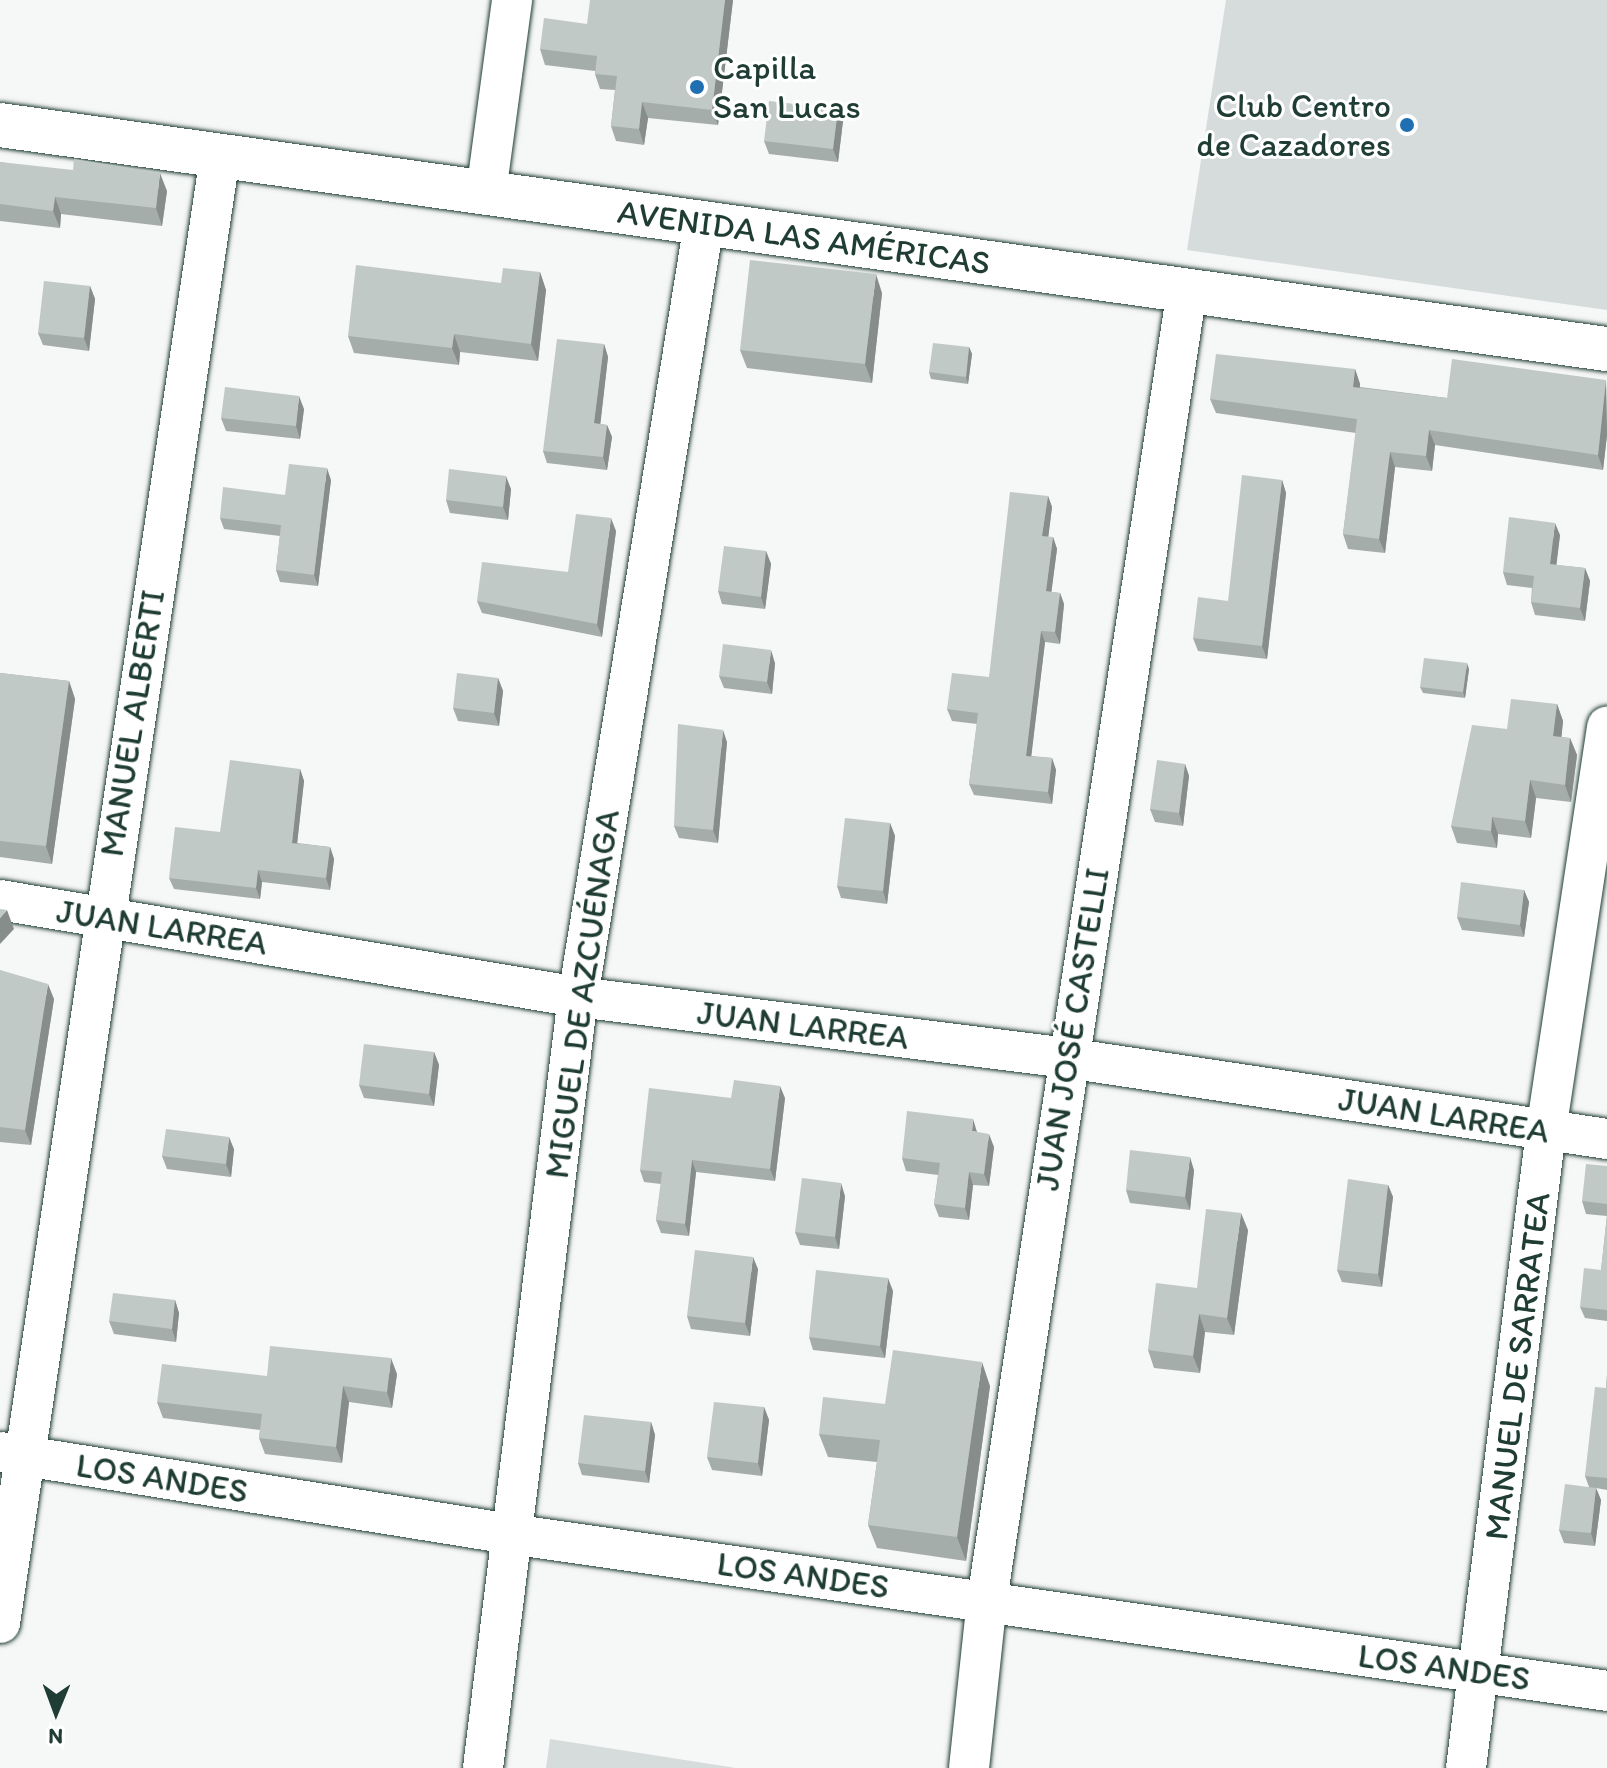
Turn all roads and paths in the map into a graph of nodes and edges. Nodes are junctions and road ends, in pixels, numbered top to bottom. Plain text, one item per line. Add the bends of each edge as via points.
1 (512, 0) edge
2 (0, 125) edge
3 (220, 156) junction
4 (486, 193) junction
5 (704, 223) junction
6 (1187, 290) junction
7 (1607, 349) edge
8 (1607, 727) edge
9 (0, 900) edge
10 (101, 917) junction
11 (578, 997) junction
12 (1067, 1058) junction
13 (1546, 1131) junction
14 (1607, 1139) edge
15 (11, 1454) edge
16 (510, 1534) junction
17 (987, 1600) junction
18 (0, 1623) edge
19 (1479, 1672) junction
20 (1607, 1691) edge
21 (483, 1768) edge
22 (969, 1768) edge
23 (1466, 1768) edge

1 - 4 street
2 - 3 main road, AVENIDA LAS AMÉRICAS
3 - 4 main road, AVENIDA LAS AMÉRICAS
3 - 10 street, MANUEL ALBERTI
4 - 5 main road, AVENIDA LAS AMÉRICAS
5 - 6 main road, AVENIDA LAS AMÉRICAS
5 - 11 street, MIGUEL DE AZCUÉNAGA
6 - 7 main road, AVENIDA LAS AMÉRICAS
6 - 12 street, JUAN JOSÉ CASTELLI
8 - 13 street, MANUEL DE SARRATEA
9 - 10 street, JUAN LARREA
10 - 11 street, JUAN LARREA
10 - 15 street, MANUEL ALBERTI
11 - 12 street, JUAN LARREA
11 - 16 street, MIGUEL DE AZCUÉNAGA
12 - 13 street, JUAN LARREA
12 - 17 street, JUAN JOSÉ CASTELLI
13 - 14 street, JUAN LARREA
13 - 19 street, MANUEL DE SARRATEA
15 - 16 street, LOS ANDES
15 - 18 street, MANUEL ALBERTI
16 - 17 street, LOS ANDES
16 - 21 street, MIGUEL DE AZCUÉNAGA
17 - 19 street, LOS ANDES
17 - 22 street, JUAN JOSÉ CASTELLI
19 - 20 street, LOS ANDES
19 - 23 street, MANUEL DE SARRATEA

